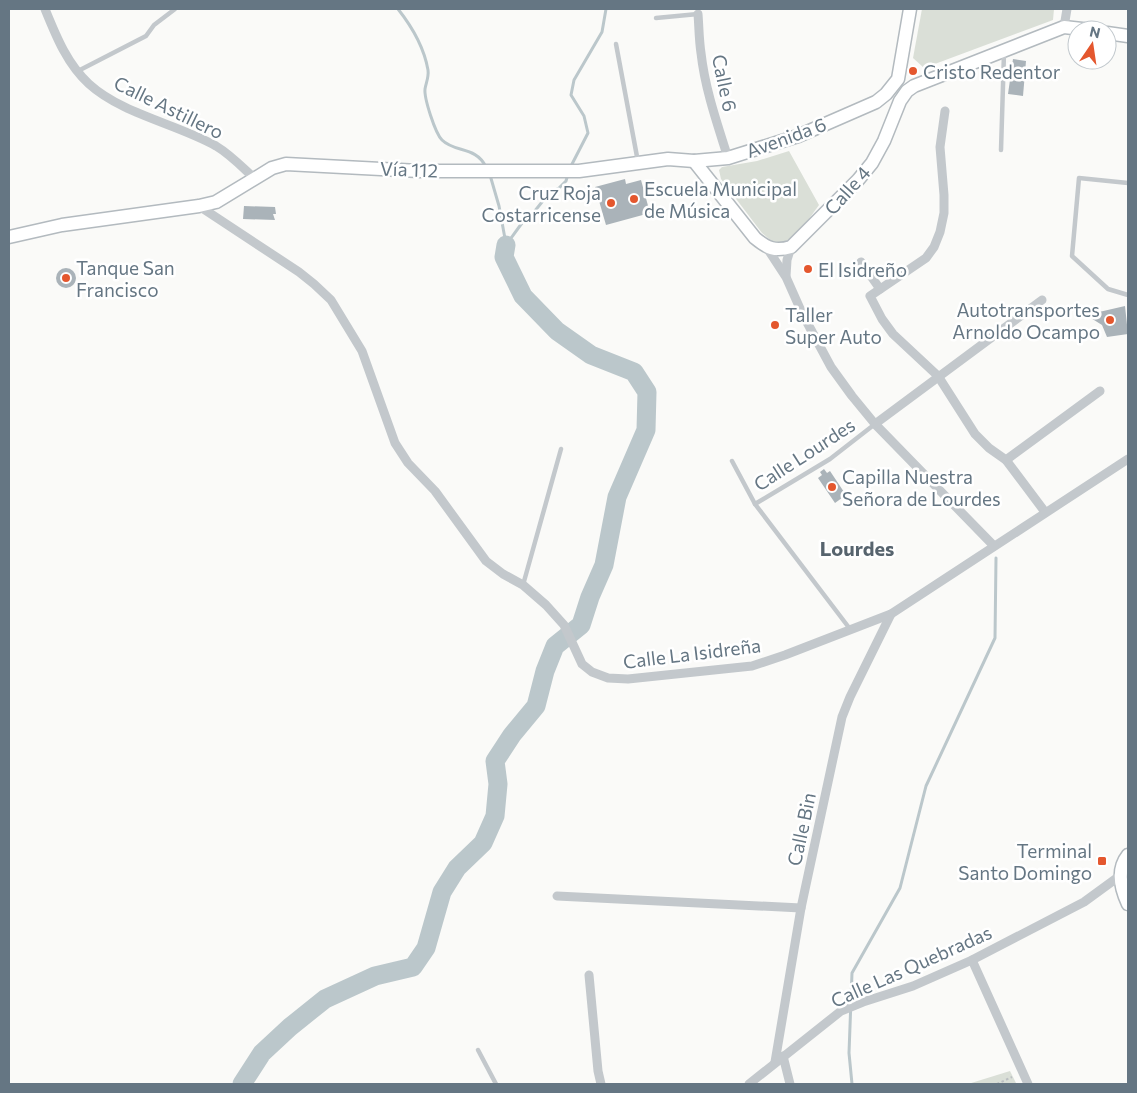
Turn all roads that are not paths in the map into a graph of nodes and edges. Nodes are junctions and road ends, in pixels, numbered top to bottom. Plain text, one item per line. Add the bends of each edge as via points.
1 (45, 9) edge
2 (176, 9) edge
3 (910, 9) edge
4 (1067, 9) edge
5 (698, 14) joint
6 (656, 18) dead end
7 (1064, 28) junction
8 (1067, 28) edge
9 (616, 44) dead end
10 (1004, 50) junction
11 (78, 71) junction
12 (898, 79) junction
13 (914, 86) junction
14 (876, 102) junction
15 (945, 111) dead end
16 (894, 113) junction
17 (1001, 150) dead end
18 (728, 158) junction
19 (694, 161) junction
20 (638, 163) junction
21 (254, 178) junction
22 (1128, 183) edge
23 (714, 186) junction
24 (200, 206) junction
25 (9, 237) edge
26 (767, 248) junction
27 (785, 249) junction
28 (861, 262) dead end
29 (786, 277) junction
30 (880, 289) junction
31 (1128, 295) edge
32 (1042, 300) dead end
33 (938, 376) junction
34 (1100, 391) dead end
35 (875, 424) junction
36 (561, 449) dead end
37 (1128, 459) edge
38 (1006, 460) junction
39 (732, 461) dead end
40 (755, 504) junction
41 (1046, 512) junction
42 (994, 546) junction
43 (523, 584) junction
44 (891, 614) junction
45 (851, 630) junction
46 (1128, 855) edge
47 (1120, 876) junction
48 (557, 896) dead end
49 (1128, 904) edge
50 (800, 908) junction
51 (972, 960) junction
52 (589, 975) dead end
53 (478, 1050) dead end
54 (779, 1059) junction
55 (496, 1084) edge
56 (601, 1084) edge
57 (749, 1084) edge
58 (790, 1084) edge
59 (1028, 1084) edge

1 - 11 street, Calle Astillero via 67,58
2 - 11 lane via 154,25 146,36
3 - 12 main road
4 - 7 street
5 - 6 lane
5 - 18 street, Calle 6 via 706,82
7 - 8 main road
7 - 10 main road
9 - 20 lane
10 - 13 main road
10 - 17 lane
11 - 21 street, Calle Astillero via 118,104 217,147
12 - 13 main road via 901,84
12 - 14 main road
13 - 16 main road via 902,96
14 - 16 main road via 889,106
14 - 18 main road, Avenida 6 via 798,136
15 - 30 street via 940,147 944,195 940,232 926,258
16 - 27 main road, Calle 4 via 872,163
18 - 19 main road, Avenida 6
18 - 23 main road via 714,167
19 - 20 main road, Vía 112 via 678,159
19 - 23 main road
20 - 21 main road, Vía 112 via 579,171 419,171 286,164
21 - 24 main road, Vía 112 via 216,202
22 - 31 lane via 1079,178 1072,256 1108,289
23 - 26 main road via 755,238
24 - 25 main road, Vía 112 via 62,225
24 - 43 street, Calle La Isidreña via 299,272 331,300 362,351 395,443 408,463 435,491 486,561
26 - 27 main road
26 - 29 street
27 - 29 street
28 - 30 street
29 - 35 street via 831,368
30 - 33 street via 870,296 882,319 893,334
32 - 33 street
33 - 35 street
33 - 38 street via 975,434
34 - 38 street
35 - 40 lane, Calle Lourdes via 830,459
35 - 42 street
36 - 43 lane
37 - 41 street, Calle La Isidreña
38 - 41 street
39 - 40 lane
40 - 45 lane, Calle Lourdes
41 - 42 street, Calle La Isidreña
42 - 44 street, Calle La Isidreña
43 - 45 street, Calle La Isidreña via 564,625 582,664 608,678 628,679 752,666
44 - 45 street, Calle La Isidreña
44 - 50 street, Calle Bin via 842,717
46 - 47 main road
47 - 49 main road
47 - 51 street, Calle Las Quebradas via 1084,902
48 - 50 street
50 - 54 street, Calle Bin
51 - 54 street, Calle Las Quebradas via 841,1011
51 - 59 street
52 - 56 street
53 - 55 lane
54 - 57 street, Calle Las Quebradas
54 - 58 street

